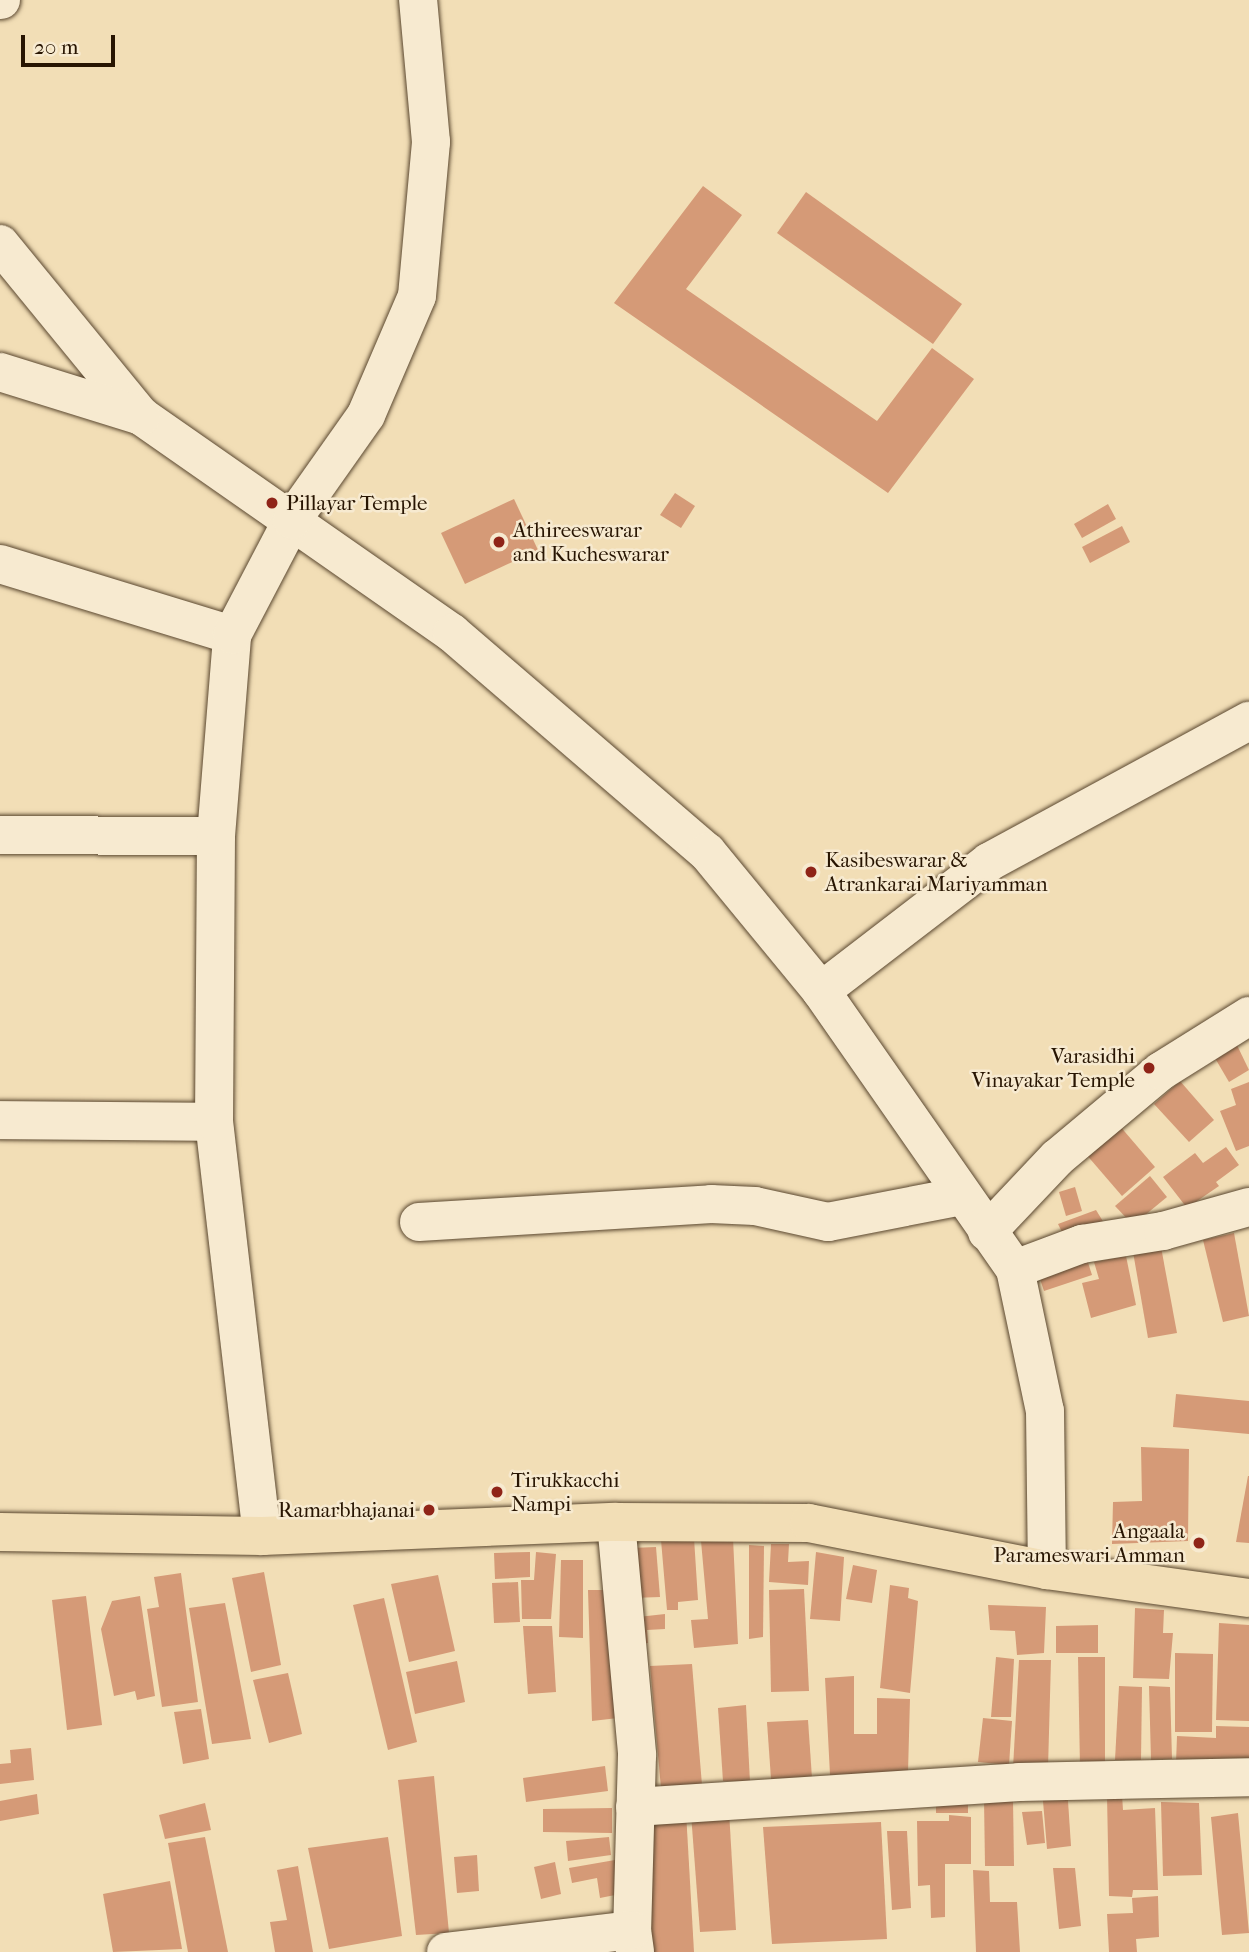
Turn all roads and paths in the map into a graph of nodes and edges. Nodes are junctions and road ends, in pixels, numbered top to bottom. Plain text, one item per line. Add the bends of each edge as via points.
1 (418, 0) edge
2 (0, 244) edge
3 (0, 372) edge
4 (141, 416) junction
5 (292, 520) junction
6 (0, 564) edge
7 (232, 635) junction
8 (1249, 720) edge
9 (0, 835) edge
10 (216, 836) junction
11 (821, 991) junction
12 (1249, 1016) edge
13 (0, 1120) edge
14 (214, 1122) junction
15 (962, 1196) junction
16 (1249, 1208) edge
17 (419, 1222) dead end
18 (987, 1233) junction
19 (1015, 1269) junction
20 (616, 1522) junction
21 (0, 1532) edge
22 (262, 1536) junction
23 (1047, 1570) junction
24 (1249, 1598) edge
25 (1249, 1777) edge
26 (635, 1807) junction
27 (633, 1941) edge
28 (446, 1952) edge

1 - 5 street via 430,142 417,296 366,415
2 - 4 street
3 - 4 street
4 - 5 street
5 - 7 street
5 - 11 street via 452,632 707,852
6 - 7 street
7 - 10 street
8 - 11 street via 989,862
9 - 10 street
10 - 14 street
11 - 15 street
12 - 18 street via 1161,1071 1057,1158
13 - 14 street
14 - 22 street
15 - 17 street via 828,1222 755,1206 711,1204
15 - 18 street
16 - 19 street via 1163,1231 1082,1244
18 - 19 street
19 - 23 street via 1045,1411
20 - 22 highway
20 - 23 highway via 809,1523
20 - 26 street via 637,1755
21 - 22 highway
23 - 24 highway
25 - 26 street via 1018,1782
26 - 27 street
27 - 28 street

